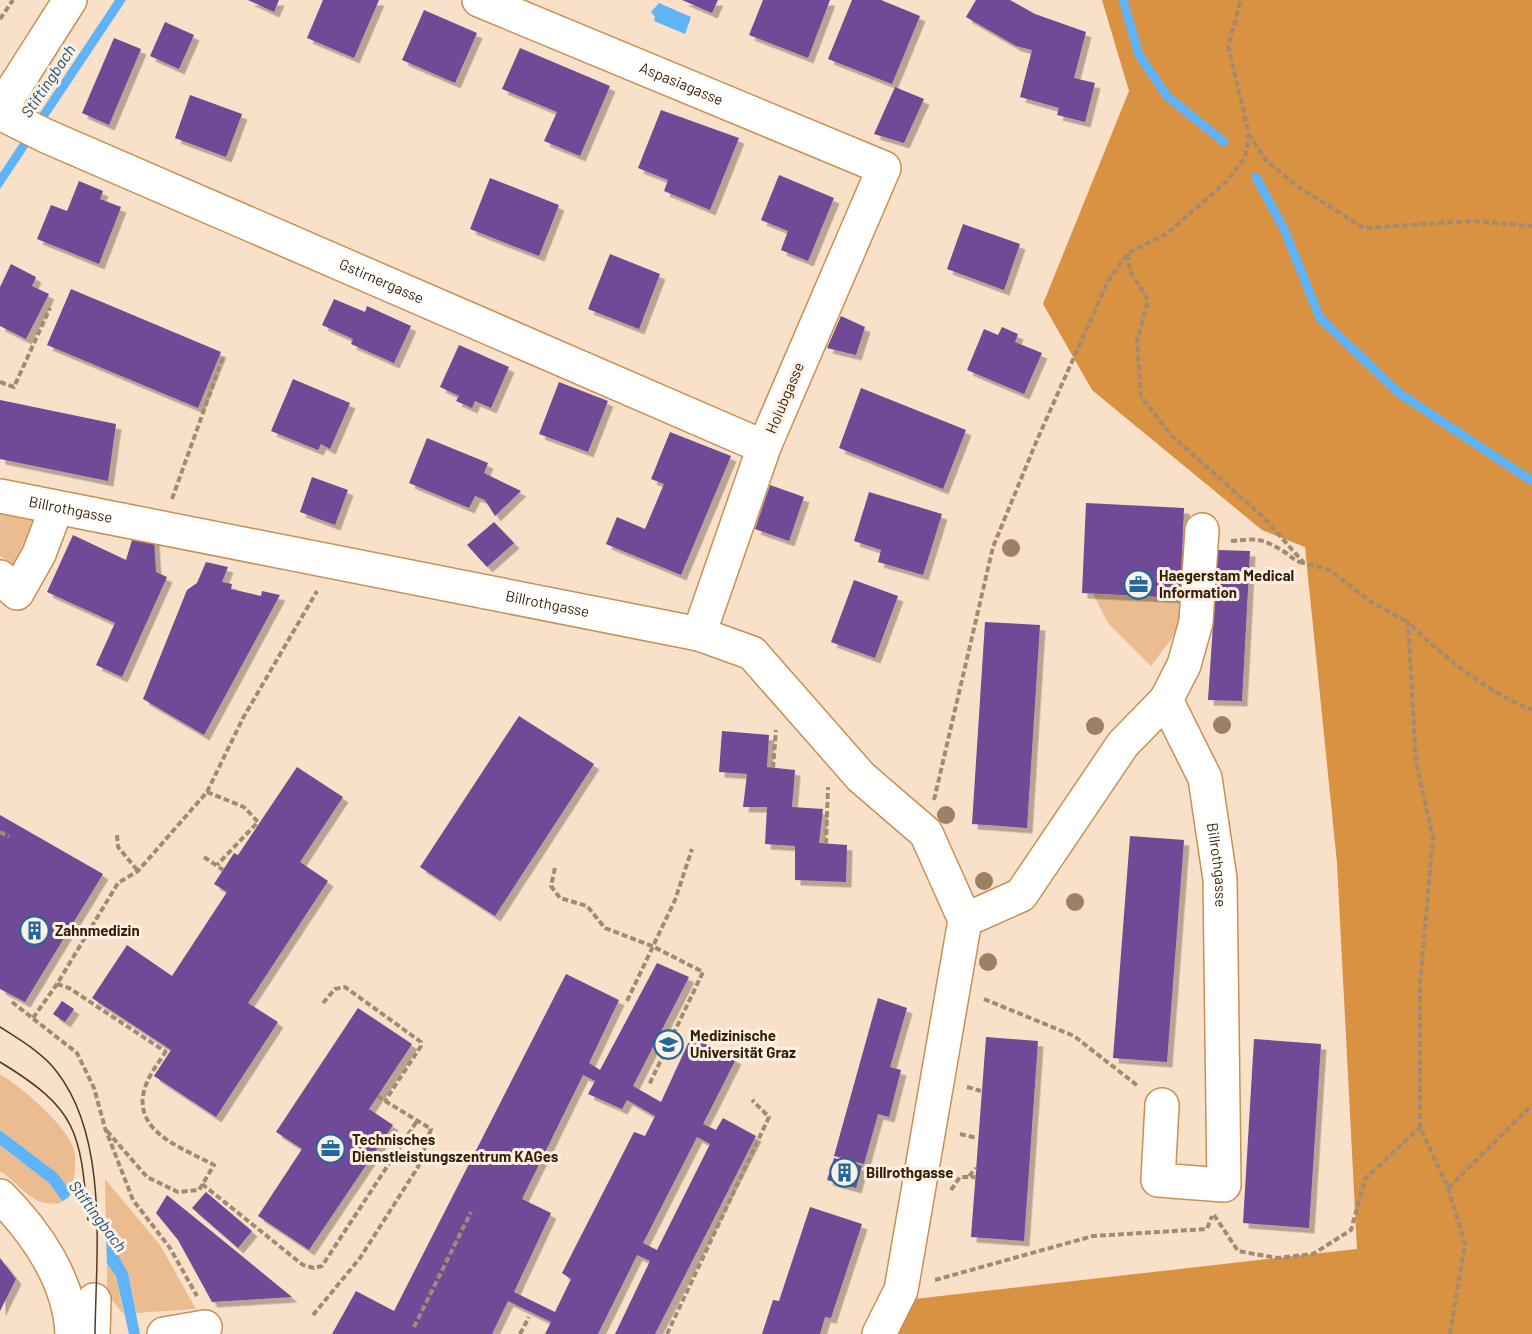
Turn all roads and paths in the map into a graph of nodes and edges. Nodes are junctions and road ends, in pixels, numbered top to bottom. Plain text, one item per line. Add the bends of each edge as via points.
1 (13, 0) edge
2 (70, 0) edge
3 (479, 0) edge
4 (1241, 0) edge
5 (0, 19) edge
6 (17, 121) edge
7 (1249, 134) junction
8 (884, 168) joint
9 (1532, 226) edge
10 (1128, 253) junction
11 (50, 308) dead end
12 (224, 357) dead end
13 (0, 382) edge
14 (764, 447) junction
15 (0, 496) edge
16 (56, 508) junction
17 (161, 528) junction
18 (1202, 531) joint
19 (331, 562) junction
20 (1304, 563) junction
21 (0, 577) edge
22 (1408, 622) junction
23 (699, 634) junction
24 (1166, 700) junction
25 (1532, 710) edge
26 (207, 792) junction
27 (0, 832) edge
28 (927, 833) junction
29 (117, 835) dead end
30 (9, 837) dead end
31 (692, 849) dead end
32 (204, 857) dead end
33 (217, 865) junction
34 (555, 868) dead end
35 (224, 870) dead end
36 (138, 871) junction
37 (965, 920) junction
38 (652, 946) junction
39 (57, 984) junction
40 (954, 986) junction
41 (627, 1001) dead end
42 (12, 1002) dead end
43 (323, 1003) dead end
44 (33, 1018) junction
45 (649, 1085) dead end
46 (975, 1090) dead end
47 (378, 1096) dead end
48 (981, 1097) dead end
49 (752, 1100) dead end
50 (385, 1101) junction
51 (1162, 1105) joint
52 (1532, 1105) edge
53 (417, 1121) junction
54 (1420, 1127) junction
55 (105, 1128) junction
56 (957, 1134) dead end
57 (977, 1138) dead end
58 (976, 1168) dead end
59 (969, 1177) junction
60 (975, 1177) dead end
61 (202, 1184) junction
62 (1448, 1188) junction
63 (953, 1191) dead end
64 (0, 1196) edge
65 (471, 1212) dead end
66 (901, 1290) junction
67 (94, 1300) dead end
68 (313, 1315) dead end
69 (529, 1317) dead end
70 (205, 1327) joint
71 (414, 1327) dead end
72 (72, 1334) edge
73 (93, 1334) edge
74 (164, 1334) edge
75 (520, 1334) edge
76 (667, 1334) edge
77 (879, 1334) edge
78 (1450, 1334) edge

1 - 5 path
2 - 6 street
3 - 8 street, Aspasiagasse
4 - 7 path via 1228,46
6 - 14 street, Gstirnergasse
7 - 9 path via 1265,159 1294,185 1364,228 1472,221
7 - 10 path via 1245,158 1226,182 1168,233
8 - 14 street, Holubgasse
10 - 20 path via 1130,271 1148,300 1137,341 1141,396 1170,434 1264,518
10 - 28 path via 1108,281 993,547
11 - 13 path via 14,387
12 - 17 path
14 - 23 street, Holubgasse
15 - 16 street, Billrothgasse
16 - 17 street, Billrothgasse
16 - 21 street via 39,554 17,593
17 - 19 street, Billrothgasse
18 - 20 path via 1230,541 1258,538
18 - 24 street via 1196,622 1184,665
19 - 23 street, Billrothgasse
19 - 26 path via 309,609 243,718
20 - 22 path via 1329,570 1371,602
22 - 25 path via 1448,660
22 - 54 path via 1416,762 1433,838 1420,984
23 - 28 street, Billrothgasse via 752,653 861,777
24 - 37 street via 1123,744 1021,895
24 - 51 street, Billrothgasse via 1205,778 1220,879 1224,1185 1158,1180
26 - 33 path via 244,807 258,822
26 - 36 path
27 - 30 path
28 - 37 street, Billrothgasse
29 - 36 path via 118,847
31 - 38 path via 675,900
32 - 33 path
33 - 35 path
34 - 38 path via 551,886 560,898 587,906 605,928
36 - 39 path via 118,883
37 - 40 street
38 - 41 path
38 - 45 path via 703,972
39 - 44 path
39 - 61 path via 167,1050 148,1080 143,1096 145,1113 149,1124 165,1140 214,1165
40 - 51 path via 1074,1036
40 - 66 street
42 - 44 path
43 - 50 path via 335,990 345,987 421,1042
44 - 55 path via 77,1053 94,1088
46 - 48 path
47 - 50 path
49 - 76 path via 769,1117
50 - 53 path
52 - 62 path
53 - 61 path via 322,1266 303,1265
53 - 68 path via 431,1129 418,1167 360,1258
54 - 62 path
54 - 66 path via 1365,1179 1351,1230 1313,1254 1277,1258 1238,1251 1213,1213 1207,1229 1093,1236
55 - 61 path via 147,1177 178,1192 199,1190
55 - 70 path via 133,1200 170,1248 196,1291
56 - 57 path
58 - 59 path
59 - 60 path
59 - 63 path via 960,1177
62 - 78 path via 1465,1244
64 - 72 street via 48,1257 64,1294
65 - 71 path
66 - 77 street
67 - 73 street
69 - 75 path
70 - 74 street

